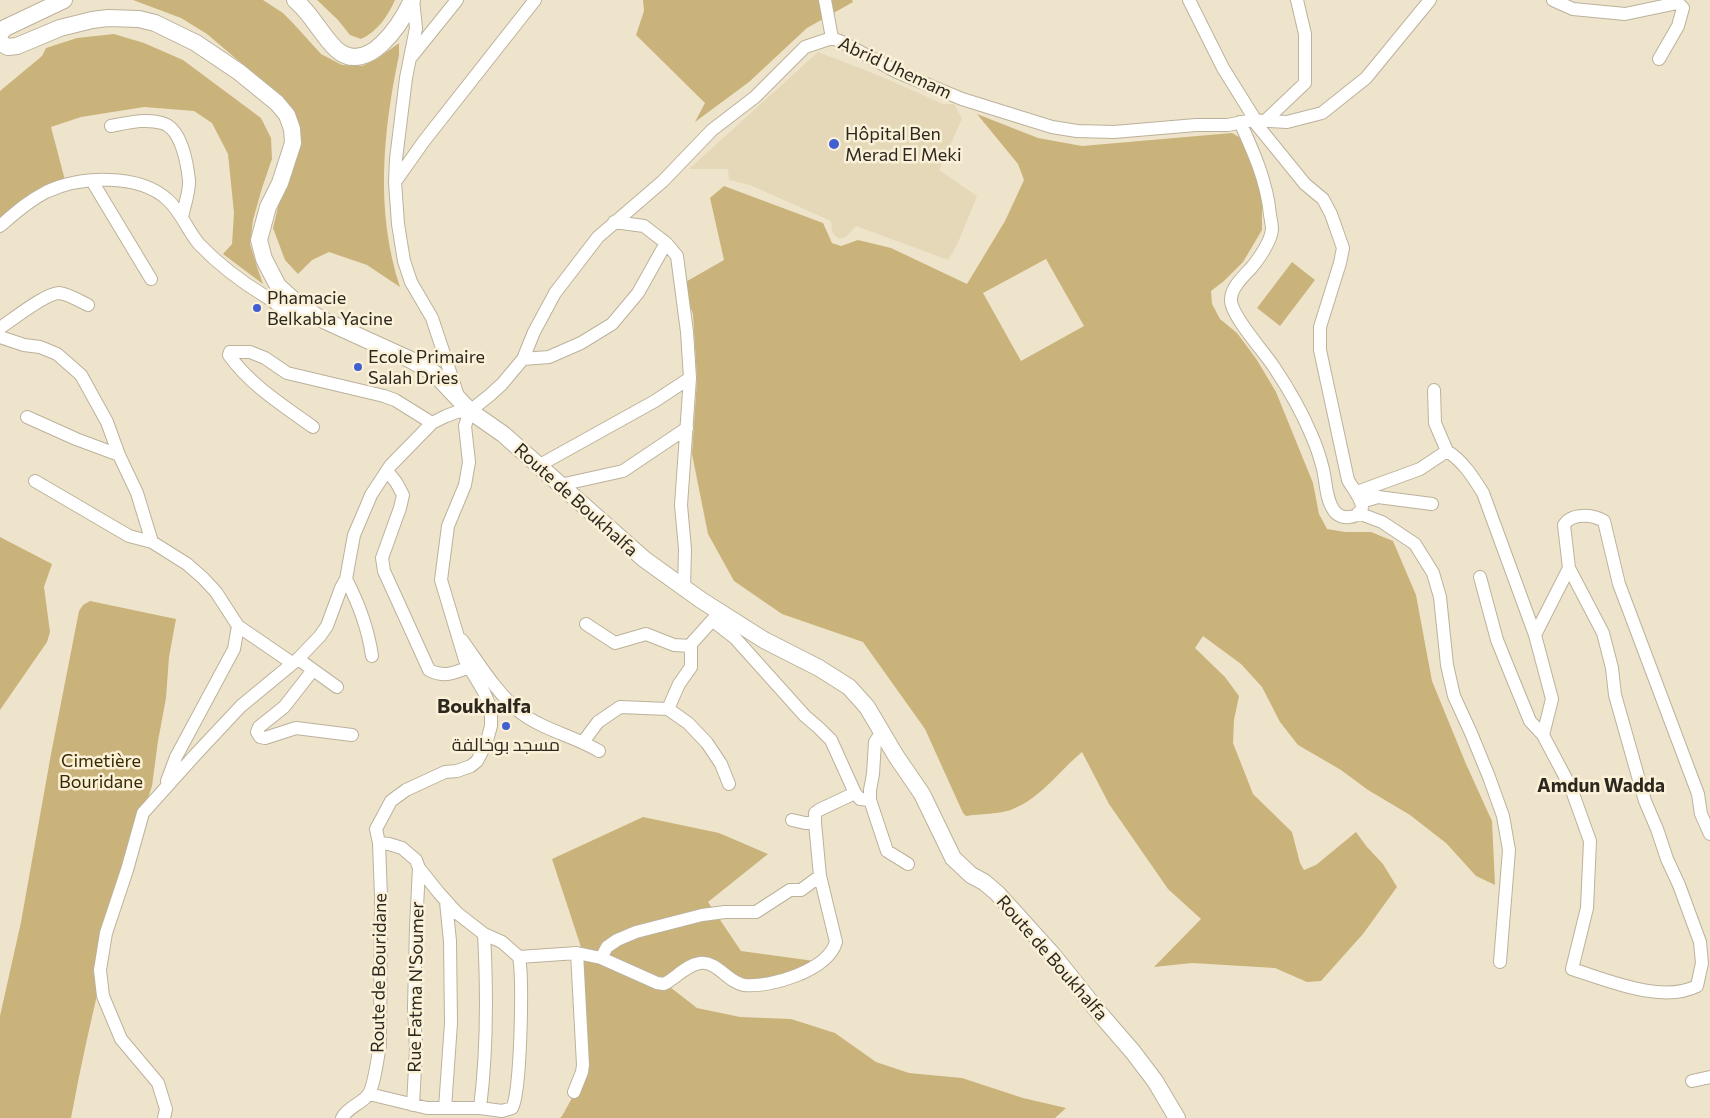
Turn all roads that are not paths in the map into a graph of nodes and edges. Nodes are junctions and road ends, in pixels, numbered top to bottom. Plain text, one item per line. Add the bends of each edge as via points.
1 (64, 0) edge
2 (295, 0) edge
3 (413, 0) edge
4 (457, 0) edge
5 (535, 0) edge
6 (825, 0) edge
7 (1189, 0) edge
8 (1297, 0) edge
9 (1430, 0) edge
10 (1553, 0) edge
11 (0, 34) edge
12 (832, 38) junction
13 (0, 40) edge
14 (410, 58) junction
15 (1658, 59) dead end
16 (1254, 121) junction
17 (111, 126) dead end
18 (92, 181) junction
19 (395, 182) junction
20 (182, 218) junction
21 (614, 222) junction
22 (0, 226) edge
23 (666, 243) junction
24 (151, 280) dead end
25 (88, 305) dead end
26 (305, 309) junction
27 (0, 328) edge
28 (0, 337) edge
29 (523, 359) junction
30 (690, 378) junction
31 (1434, 390) dead end
32 (465, 406) junction
33 (27, 417) dead end
34 (432, 423) junction
35 (313, 427) dead end
36 (687, 428) junction
37 (1447, 450) junction
38 (119, 455) junction
39 (538, 466) junction
40 (387, 471) junction
41 (35, 481) dead end
42 (560, 485) junction
43 (1359, 502) junction
44 (1432, 504) dead end
45 (152, 542) junction
46 (1569, 568) junction
47 (1480, 577) dead end
48 (346, 579) junction
49 (684, 588) junction
50 (716, 616) junction
51 (586, 624) dead end
52 (238, 626) junction
53 (456, 632) junction
54 (1535, 635) junction
55 (691, 646) junction
56 (372, 656) dead end
57 (295, 661) junction
58 (469, 667) junction
59 (314, 670) junction
60 (337, 687) dead end
61 (668, 709) junction
62 (882, 732) junction
63 (1543, 735) junction
64 (352, 736) dead end
65 (583, 742) junction
66 (599, 751) dead end
67 (730, 784) dead end
68 (165, 788) junction
69 (855, 794) junction
70 (1698, 794) junction
71 (870, 800) junction
72 (1710, 804) edge
73 (792, 820) dead end
74 (815, 822) junction
75 (1710, 834) edge
76 (378, 843) junction
77 (908, 864) dead end
78 (419, 868) junction
79 (820, 876) junction
80 (446, 902) junction
81 (484, 934) junction
82 (577, 953) junction
83 (519, 957) junction
84 (601, 958) junction
85 (1500, 962) dead end
86 (1710, 1076) edge
87 (1692, 1081) dead end
88 (574, 1092) dead end
89 (369, 1094) junction
90 (414, 1105) junction
91 (445, 1108) junction
92 (480, 1108) junction
93 (425, 1113) edge
94 (164, 1118) edge
95 (342, 1118) edge
96 (1177, 1118) edge

1 - 11 main road via 5,28
2 - 3 main road via 337,50 358,58 388,38 404,19
3 - 14 street via 416,28
4 - 14 street
5 - 19 street
6 - 12 street
7 - 16 street via 1222,68
8 - 16 street via 1305,34 1305,83
9 - 16 street, Abrid Uhemam via 1366,78 1322,113 1287,122
10 - 15 street via 1573,9 1625,14 1678,3 1684,8 1678,26
12 - 16 street, Abrid Uhemam via 897,72 962,99 1052,127 1114,132
12 - 21 street, Abrid Uhemam via 805,47 755,97 712,130 663,181
13 - 26 main road, Route de Boukhalfa via 8,47 17,46 60,28 92,20 139,19 168,29 203,48 277,103 287,115 293,142 259,240 272,277 288,296
14 - 19 street
16 - 43 street via 1305,184 1323,199 1343,248 1320,327 1320,350 1348,480
16 - 43 street via 1256,157 1264,180 1272,231 1266,247 1235,286 1231,301 1236,316 1274,366 1294,399 1323,468 1333,510 1347,518
17 - 20 street via 142,121 162,123 173,129 181,141 189,181
18 - 20 street via 113,179 155,191 169,201
18 - 22 street via 66,184 45,193
18 - 24 street
19 - 32 street via 404,261 411,282 432,318
20 - 26 street via 198,243 247,285 286,312 297,315
21 - 23 street via 644,226
21 - 29 street, Abrid Uhemam via 598,237 555,293
23 - 29 street via 638,293 612,324 581,343 548,357
23 - 30 street via 677,256
25 - 27 street via 60,293 54,294
26 - 32 main road, Route de Boukhalfa via 421,365 445,383
28 - 38 street via 57,354 81,375 107,422
29 - 32 street, Abrid Uhemam via 490,395
30 - 36 street
30 - 39 street via 655,402
31 - 37 street via 1435,422
32 - 34 street
32 - 39 main road, Route de Boukhalfa
32 - 53 street via 468,462 465,485 448,526 441,580
33 - 38 street
34 - 35 street via 384,396 287,373 250,352 230,352 238,368
34 - 40 street
36 - 42 street via 623,470
36 - 49 street via 681,505
37 - 43 street via 1420,469
37 - 54 street via 1458,458 1483,494
38 - 45 street via 137,493
39 - 42 main road, Route de Boukhalfa
40 - 48 street via 371,494 354,535
40 - 58 street via 403,495 382,558 384,571 430,670 446,675
41 - 45 street via 129,536
42 - 49 main road, Route de Boukhalfa via 644,559
43 - 44 street via 1378,496
43 - 85 street via 1415,544 1432,573 1440,597 1447,665 1454,696 1503,816 1509,850
45 - 52 street via 203,578
46 - 54 street
46 - 63 street via 1602,633 1612,668 1615,695 1645,801 1700,942 1702,963 1697,986 1673,993 1649,991 1572,969 1587,908 1590,841 1570,788
46 - 70 street via 1566,521 1573,517 1596,517 1604,521 1618,584
47 - 63 street via 1510,674 1530,721
48 - 56 street via 359,605 370,638
48 - 57 street via 327,626
49 - 50 main road, Route de Boukhalfa
50 - 55 street
50 - 62 main road, Route de Boukhalfa via 841,680 859,696
50 - 69 street via 805,716 831,740
51 - 55 street via 615,643 646,634 674,646
52 - 57 street
52 - 68 street via 234,649 176,757
53 - 58 street
53 - 65 street via 493,684 521,712
54 - 63 street via 1552,699
55 - 61 street via 691,667
57 - 59 street
57 - 68 street via 242,706
58 - 76 street, Route de Bouridane via 491,709 492,726 482,755 471,766 431,777 391,801 376,829
59 - 60 street
59 - 64 street via 284,707 257,732 265,738 296,728
61 - 65 street via 620,707 598,722
61 - 67 street via 688,723 707,743
62 - 71 street via 875,742
62 - 96 main road, Route de Boukhalfa via 922,794 953,858 997,893 1053,955 1134,1052
65 - 66 street
68 - 94 street via 143,813 106,933 100,970 103,996 121,1039 158,1083 166,1109
69 - 71 street via 860,799
69 - 74 street via 819,810 815,813
70 - 72 street
70 - 75 street via 1701,814
71 - 77 street via 887,851
73 - 74 street
74 - 79 street
76 - 78 street via 402,848 416,860
76 - 89 street, Route de Bouridane via 380,1045
78 - 80 street
78 - 90 street, Rue Fatma N'Soumer
79 - 84 street via 801,890 790,890 756,912 702,915 636,932 617,940
79 - 84 street via 836,942 834,950 817,966 796,976 765,984 744,985 734,982 713,965 702,963 664,984
80 - 81 street
80 - 91 street via 450,941 450,1023
81 - 83 street via 502,942
81 - 92 street via 484,1072
82 - 83 street
82 - 84 street
82 - 88 street via 583,1064
83 - 92 street via 522,970 515,1104 502,1110
86 - 87 street
89 - 90 street
89 - 95 street
90 - 93 street
91 - 92 street
91 - 93 street

